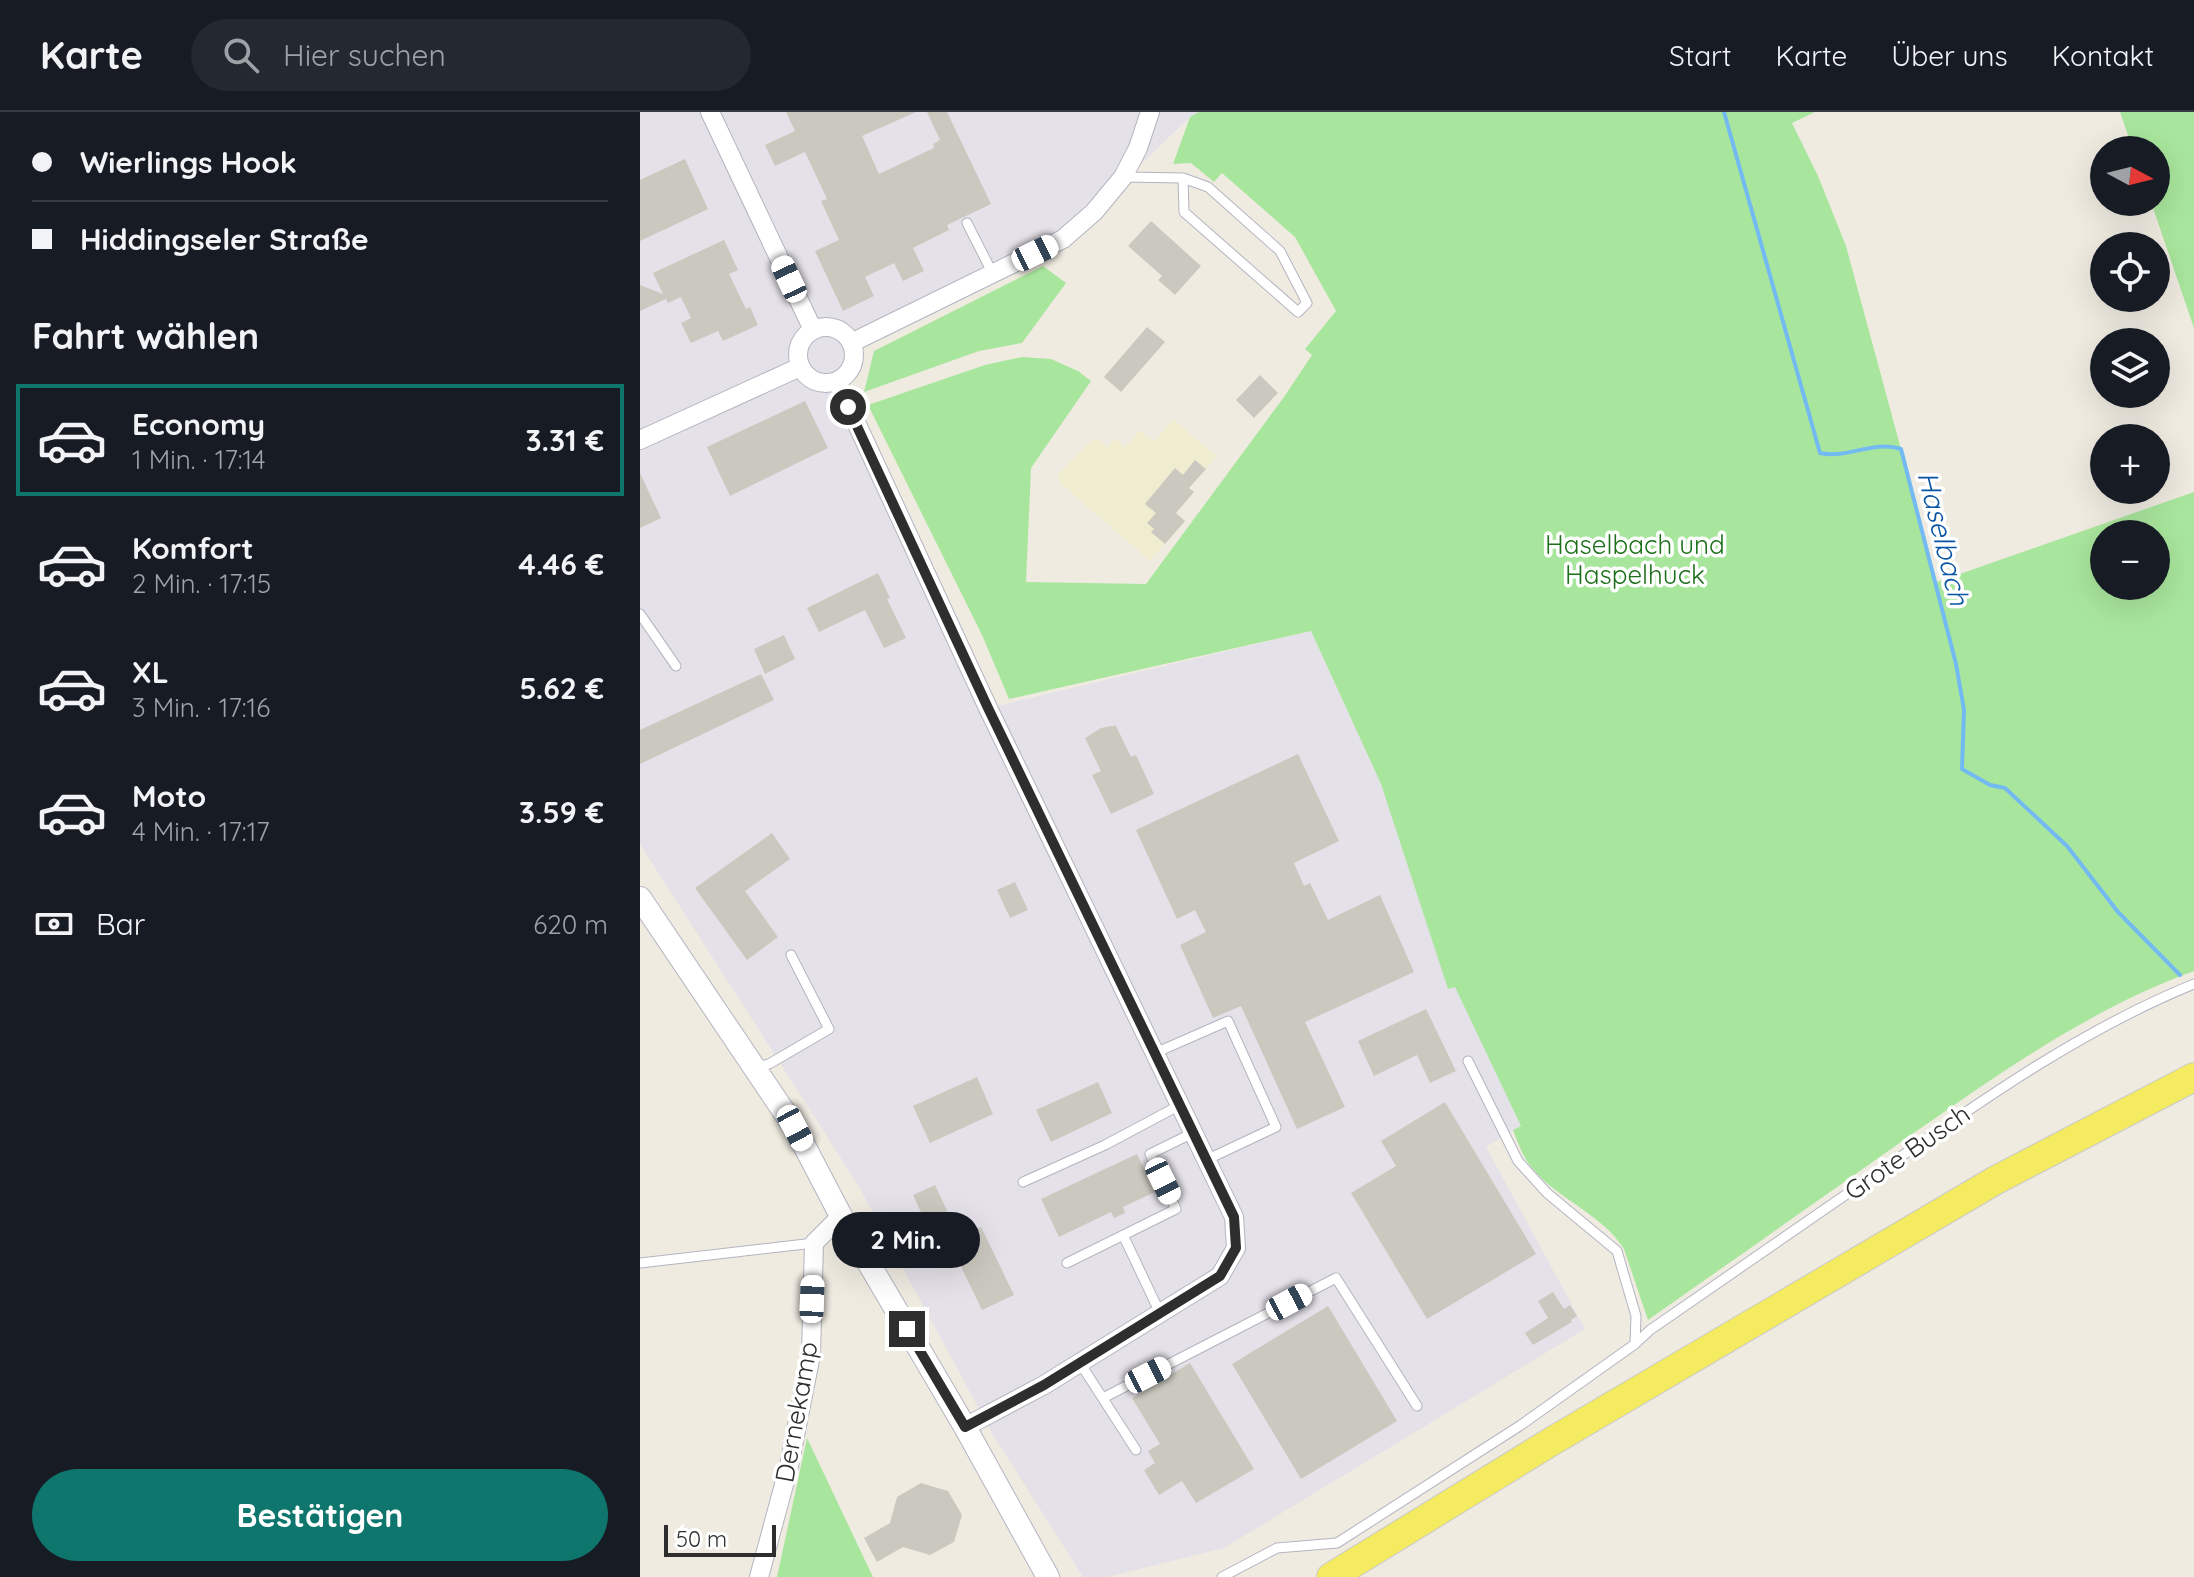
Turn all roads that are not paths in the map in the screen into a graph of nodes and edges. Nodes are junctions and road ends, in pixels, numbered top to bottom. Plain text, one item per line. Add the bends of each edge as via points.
1 (710, 112) edge
2 (1150, 112) edge
3 (1123, 177) junction
4 (1183, 178) junction
5 (967, 223) dead end
6 (993, 274) junction
7 (813, 330) junction
8 (851, 343) junction
9 (800, 367) junction
10 (837, 381) junction
11 (640, 440) edge
12 (640, 614) edge
13 (676, 666) dead end
14 (640, 898) edge
15 (791, 955) dead end
16 (2194, 984) edge
17 (1155, 1053) junction
18 (1468, 1061) dead end
19 (753, 1068) junction
20 (2194, 1077) edge
21 (1180, 1105) junction
22 (1193, 1133) junction
23 (1206, 1160) junction
24 (1023, 1182) dead end
25 (841, 1216) junction
26 (1123, 1235) junction
27 (814, 1243) junction
28 (640, 1263) edge
29 (1067, 1263) dead end
30 (1160, 1313) junction
31 (1635, 1344) junction
32 (1080, 1363) junction
33 (1103, 1398) junction
34 (1417, 1406) dead end
35 (965, 1427) junction
36 (1136, 1450) dead end
37 (759, 1577) edge
38 (1048, 1577) edge
39 (1222, 1577) edge
40 (1331, 1577) edge

1 - 7 street
2 - 3 street
3 - 4 lane
3 - 6 street via 1063,239
4 - 4 lane via 1208,187 1280,251 1307,303 1298,312 1184,212
5 - 6 lane
6 - 8 street
7 - 8 street via 839,330
7 - 9 street via 799,346
8 - 10 street via 852,367
9 - 10 street via 815,381
9 - 11 street
10 - 17 street
12 - 13 lane
14 - 19 street
15 - 19 lane via 829,1029
16 - 31 lane, Grote Busch via 2084,1036 1985,1098
17 - 21 street
17 - 23 lane via 1228,1021 1276,1127
18 - 31 lane via 1518,1161 1547,1193 1617,1251 1636,1316
19 - 25 street via 795,1128
20 - 40 main road via 1996,1180
21 - 22 street
21 - 24 lane
22 - 23 street
22 - 26 lane via 1150,1154 1176,1209
23 - 30 street via 1234,1217 1236,1248 1220,1276
25 - 27 street
25 - 35 street
26 - 29 lane
26 - 30 lane
27 - 28 lane
27 - 37 street, Dernekamp via 811,1355
30 - 32 street
31 - 39 lane, Grote Busch via 1521,1425 1337,1543 1277,1548
32 - 33 lane
32 - 35 street
33 - 34 lane via 1336,1278
33 - 36 lane
35 - 38 street

